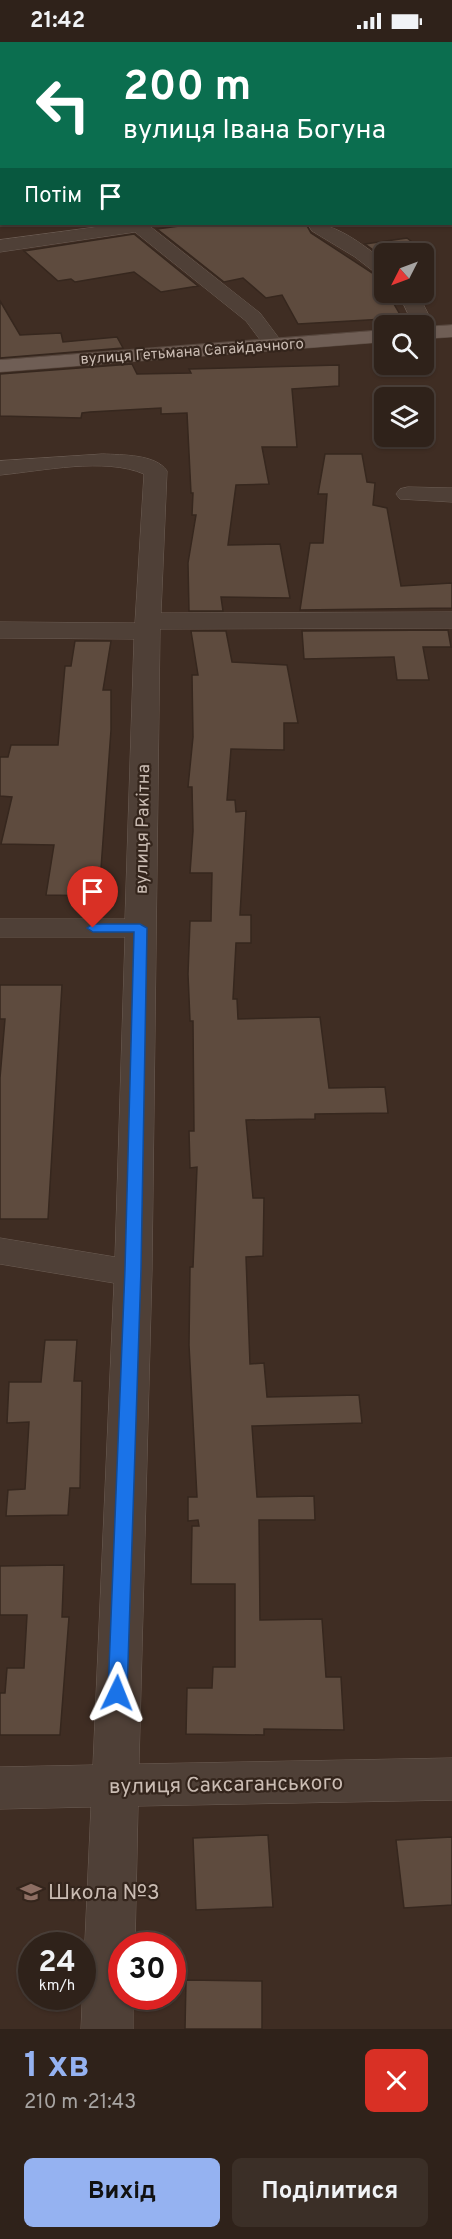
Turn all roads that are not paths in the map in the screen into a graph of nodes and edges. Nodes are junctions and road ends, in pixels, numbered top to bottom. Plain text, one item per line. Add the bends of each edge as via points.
1 (138, 225) edge
2 (317, 225) edge
3 (0, 246) edge
4 (374, 262) edge
5 (452, 331) edge
6 (434, 332) edge
7 (374, 337) edge
8 (274, 345) junction
9 (0, 366) edge
10 (0, 468) edge
11 (408, 494) dead end
12 (452, 495) edge
13 (452, 620) edge
14 (147, 626) junction
15 (0, 630) edge
16 (0, 927) edge
17 (140, 928) junction
18 (0, 1251) edge
19 (133, 1269) junction
20 (452, 1779) edge
21 (114, 1787) junction
22 (0, 1788) edge
23 (107, 2029) edge

1 - 3 street
1 - 8 street via 253,317
2 - 4 street
5 - 6 main road
7 - 8 main road, вулиця Гетьмана Сагайдачного
8 - 9 main road, вулиця Гетьмана Сагайдачного
10 - 14 street, вулиця Ракітна via 86,461 145,464 156,471
11 - 12 street
13 - 14 street
14 - 15 street
14 - 17 street, вулиця Ракітна
16 - 17 street
17 - 19 street, вулиця Ракітна
18 - 19 street via 111,1270
19 - 21 street, вулиця Ракітна
20 - 21 street, вулиця Саксаганського
21 - 22 street, вулиця Саксаганського
21 - 23 street, вулиця Ракітна

